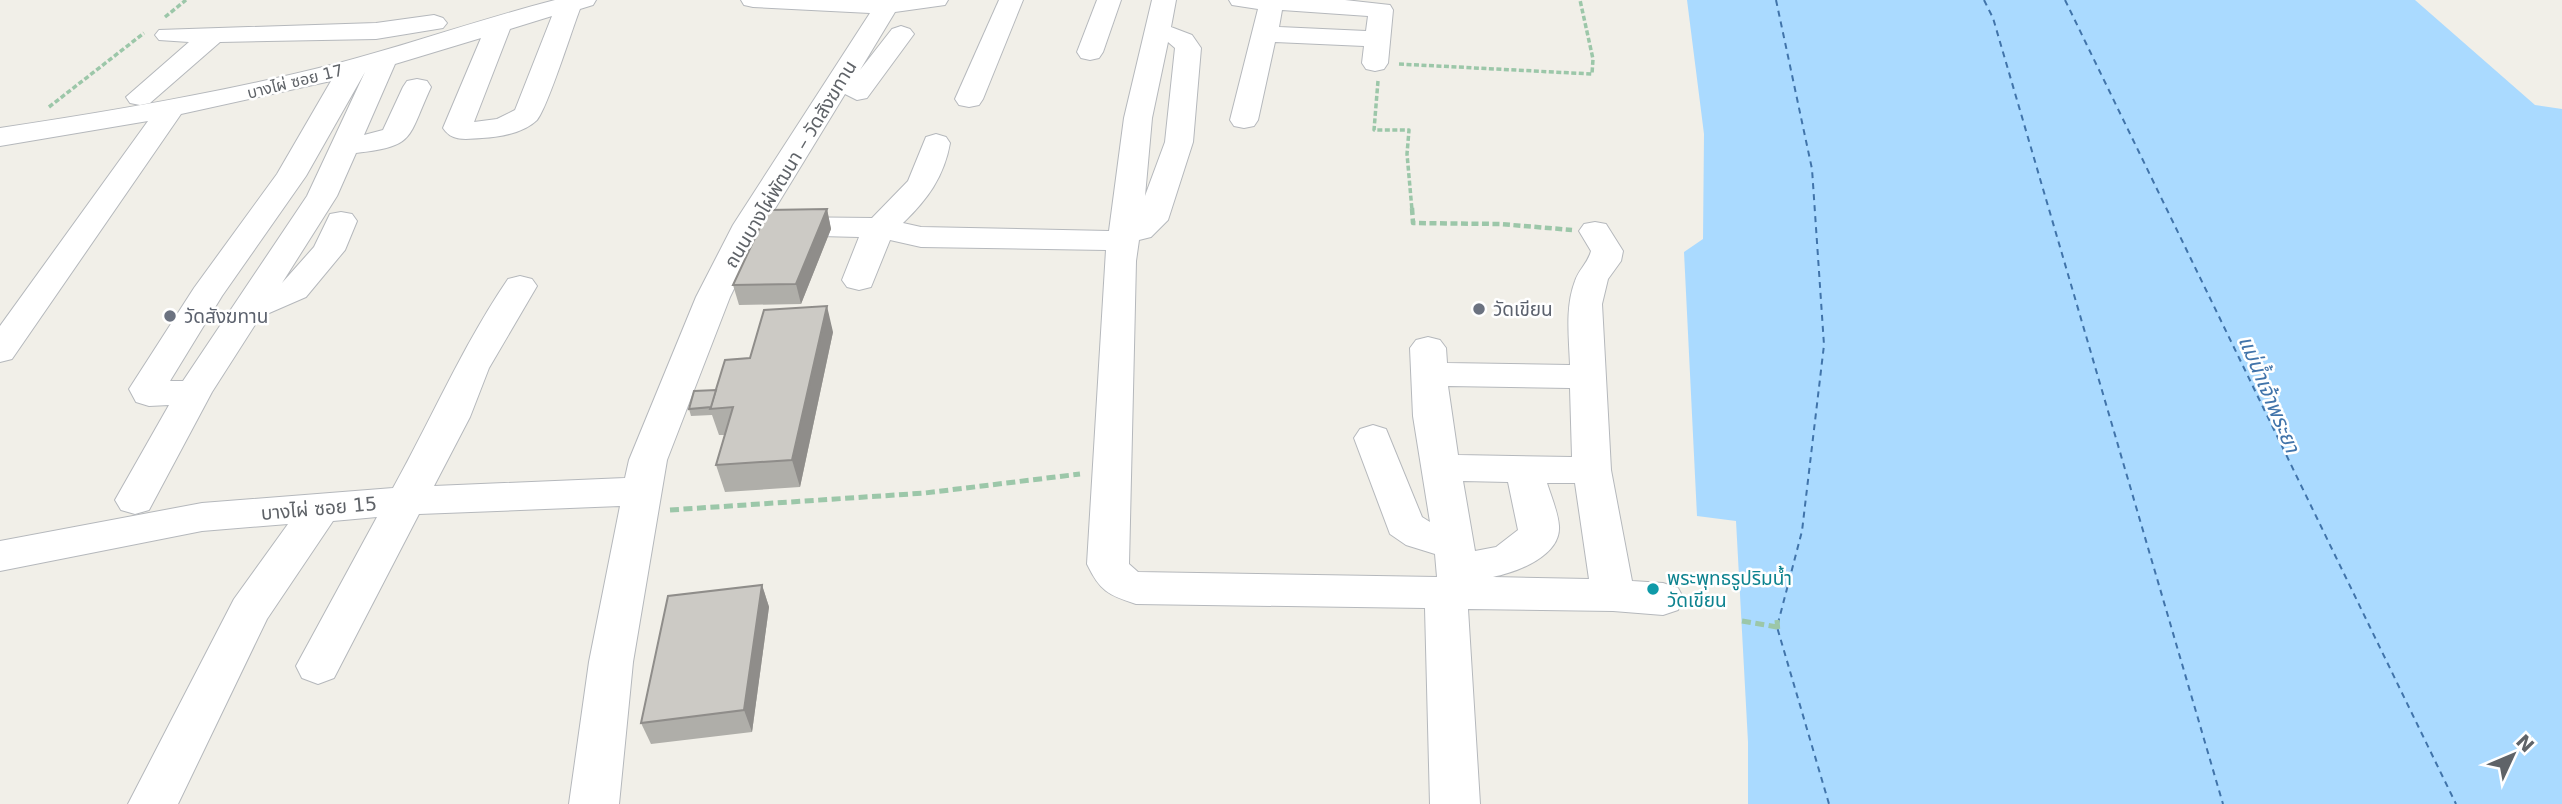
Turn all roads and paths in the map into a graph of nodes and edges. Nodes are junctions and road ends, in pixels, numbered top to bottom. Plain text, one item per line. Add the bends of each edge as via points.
1 (186, 0) edge
2 (413, 0) edge
3 (753, 0) edge
4 (936, 0) edge
5 (1011, 0) edge
6 (1109, 0) edge
7 (1241, 0) edge
8 (1580, 0) edge
9 (577, 2) edge
10 (831, 2) edge
11 (1272, 2) edge
12 (1333, 3) edge
13 (1383, 5) edge
14 (887, 6) junction
15 (535, 7) edge
16 (1161, 16) edge
17 (499, 25) junction
18 (156, 31) junction
19 (442, 31) junction
20 (318, 32) junction
21 (214, 34) junction
22 (901, 34) dead end
23 (1279, 35) dead end
24 (382, 46) junction
25 (1376, 51) junction
26 (1090, 52) dead end
27 (352, 68) junction
28 (267, 79) dead end
29 (1144, 86) junction
30 (417, 87) dead end
31 (1185, 87) junction
32 (828, 96) junction
33 (140, 97) dead end
34 (969, 99) dead end
35 (169, 111) junction
36 (1244, 120) dead end
37 (39, 131) junction
38 (0, 137) edge
39 (1179, 142) junction
40 (936, 143) dead end
41 (1135, 145) junction
42 (346, 146) junction
43 (1133, 220) junction
44 (341, 221) dead end
45 (749, 225) junction
46 (880, 228) junction
47 (1587, 231) joint
48 (859, 280) dead end
49 (520, 286) dead end
50 (240, 322) junction
51 (181, 338) junction
52 (0, 351) edge
53 (1588, 377) junction
54 (194, 392) junction
55 (1373, 438) dead end
56 (1440, 467) junction
57 (1524, 470) junction
58 (1592, 470) junction
59 (1112, 471) junction
60 (135, 500) dead end
61 (408, 501) junction
62 (638, 502) junction
63 (321, 508) junction
64 (0, 556) edge
65 (1453, 575) junction
66 (1613, 595) junction
67 (1663, 598) dead end
68 (1742, 621) dead end
69 (1778, 627) dead end
70 (318, 666) dead end
71 (153, 804) edge
72 (594, 804) edge
73 (1455, 804) edge

1 - 18 path
2 - 19 street
3 - 10 street
4 - 14 street
5 - 34 street
6 - 26 street
7 - 11 street
8 - 25 path via 1592,74
9 - 15 street, บางไผ่ ซอย 17
9 - 17 street via 527,114 505,127 461,131 457,128
10 - 14 street
11 - 12 street
11 - 36 street
12 - 13 street
13 - 25 street
14 - 32 street, ถนนบางไผ่พัฒนา – วัดสังฆทาน
15 - 17 street, บางไผ่ ซอย 17
16 - 29 street
16 - 31 street via 1188,48
17 - 19 street, บางไผ่ ซอย 17
18 - 21 street
18 - 37 path via 41,113
19 - 24 street, บางไผ่ ซอย 17
20 - 21 street
20 - 24 street
20 - 28 street
21 - 33 street
22 - 32 street via 859,90
23 - 25 street
24 - 27 street, บางไผ่ ซอย 17
24 - 42 street
25 - 47 path via 1379,92 1374,130 1409,130 1412,223
27 - 35 street, บางไผ่ ซอย 17
27 - 51 street via 291,177 206,295
29 - 31 street
29 - 41 street
30 - 42 street via 395,135 387,141
31 - 39 street
32 - 45 street, ถนนบางไผ่พัฒนา – วัดสังฆทาน
35 - 37 street, บางไผ่ ซอย 17
35 - 52 street
37 - 38 street, บางไผ่ ซอย 17
39 - 41 street
39 - 43 street
40 - 46 street via 928,177
41 - 43 street
42 - 50 street via 322,196
43 - 46 lane via 921,237
43 - 59 street via 1114,384
44 - 50 street via 329,250 303,281
45 - 46 street
45 - 62 street, ถนนบางไผ่พัฒนา – วัดสังฆทาน via 708,310 648,460
46 - 48 lane
47 - 53 street via 1606,251 1585,304
49 - 61 street via 471,368 461,398
50 - 51 street
50 - 54 street
51 - 54 street via 147,390 157,396
53 - 56 street via 1429,361
53 - 58 street
54 - 60 street
55 - 65 street via 1404,524 1424,537
56 - 57 street
56 - 65 street
57 - 58 street
57 - 65 street via 1538,536 1508,559
58 - 66 street
59 - 62 path via 925,493
59 - 65 street via 1108,564 1123,583 1136,588
61 - 62 street, บางไผ่ ซอย 15
61 - 63 street, บางไผ่ ซอย 15
61 - 70 street
62 - 72 street, ถนนบางไผ่พัฒนา – วัดสังฆทาน via 611,662
63 - 64 street, บางไผ่ ซอย 15 via 201,517
63 - 71 street via 249,611
65 - 66 street
65 - 73 street
66 - 67 street
68 - 69 path

